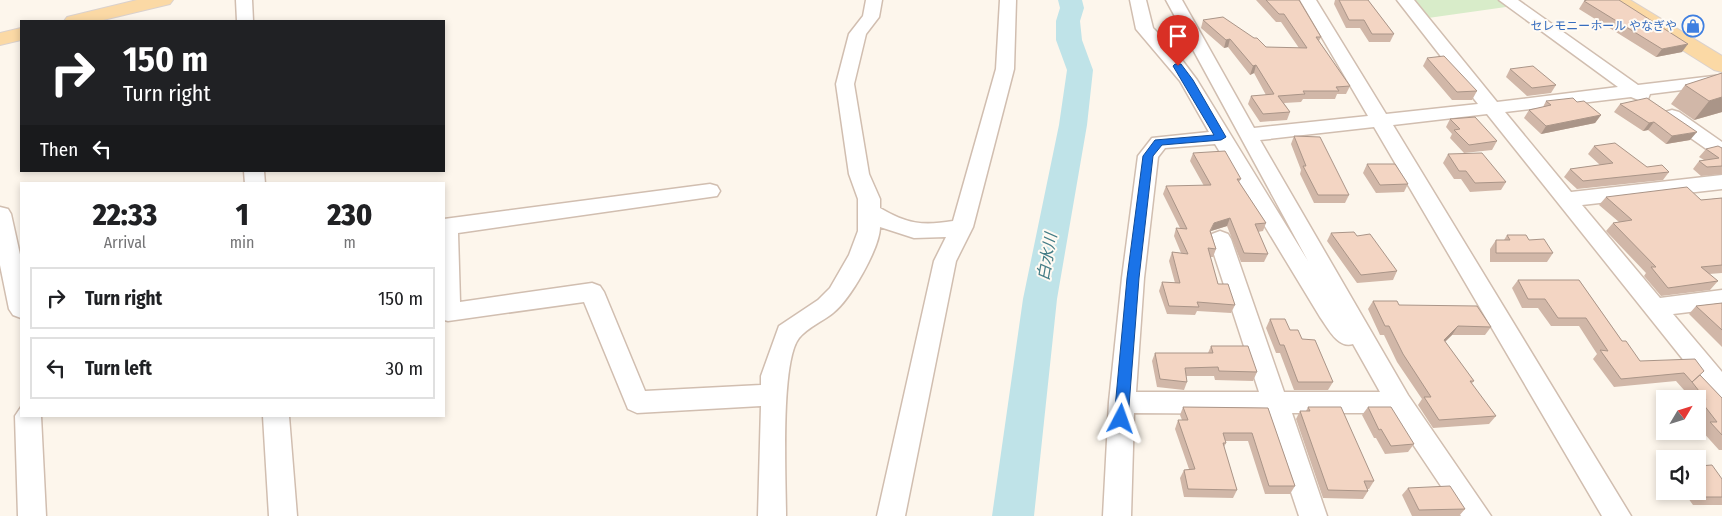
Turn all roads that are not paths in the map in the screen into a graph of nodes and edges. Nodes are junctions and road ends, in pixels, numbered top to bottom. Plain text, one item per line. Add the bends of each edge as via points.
1 (163, 0) edge
2 (244, 0) edge
3 (874, 0) edge
4 (1008, 0) edge
5 (1138, 0) edge
6 (1174, 0) edge
7 (1308, 0) edge
8 (1405, 0) edge
9 (1507, 0) edge
10 (1616, 0) edge
11 (78, 20) edge
12 (245, 20) edge
13 (20, 34) edge
14 (0, 40) edge
15 (1722, 65) edge
16 (1722, 80) edge
17 (1636, 91) junction
18 (1493, 108) junction
19 (1380, 120) junction
20 (1248, 135) junction
21 (1221, 137) junction
22 (1722, 151) edge
23 (1722, 182) edge
24 (710, 191) dead end
25 (1566, 200) junction
26 (870, 212) junction
27 (0, 214) edge
28 (445, 227) edge
29 (962, 227) junction
30 (1220, 239) dead end
31 (1722, 299) edge
32 (20, 304) edge
33 (1655, 307) junction
34 (1377, 364) junction
35 (1722, 390) edge
36 (773, 395) junction
37 (1122, 402) junction
38 (1399, 402) junction
39 (1275, 403) junction
40 (28, 417) edge
41 (276, 417) edge
42 (32, 516) edge
43 (283, 516) edge
44 (772, 516) edge
45 (891, 516) edge
46 (1117, 516) edge
47 (1313, 516) edge
48 (1477, 516) edge
49 (1617, 516) edge

1 - 11 main road
2 - 12 street
3 - 26 street via 870,17 858,34 845,84 859,174 869,199
4 - 29 street via 1005,69
5 - 21 street via 1146,30 1188,80
6 - 20 street
7 - 19 street
8 - 18 street
9 - 17 street
10 - 15 main road
13 - 14 main road
16 - 17 street
17 - 18 street
17 - 22 street
18 - 19 street
18 - 25 street
19 - 20 street
19 - 49 street
20 - 34 street
21 - 34 street via 1328,310 1360,352
21 - 37 street via 1158,142 1148,156
23 - 25 street
24 - 28 street
25 - 33 street
26 - 29 street via 890,224 914,232
26 - 36 street via 869,231 860,255 838,294 788,333 774,376
27 - 32 street
28 - 36 street via 448,312 592,292 637,402
29 - 45 street via 945,261
30 - 39 street
31 - 33 street
33 - 35 street
34 - 38 street
36 - 44 street
37 - 39 street
37 - 46 street
38 - 39 street
38 - 48 street
39 - 47 street
40 - 42 street
41 - 43 street

